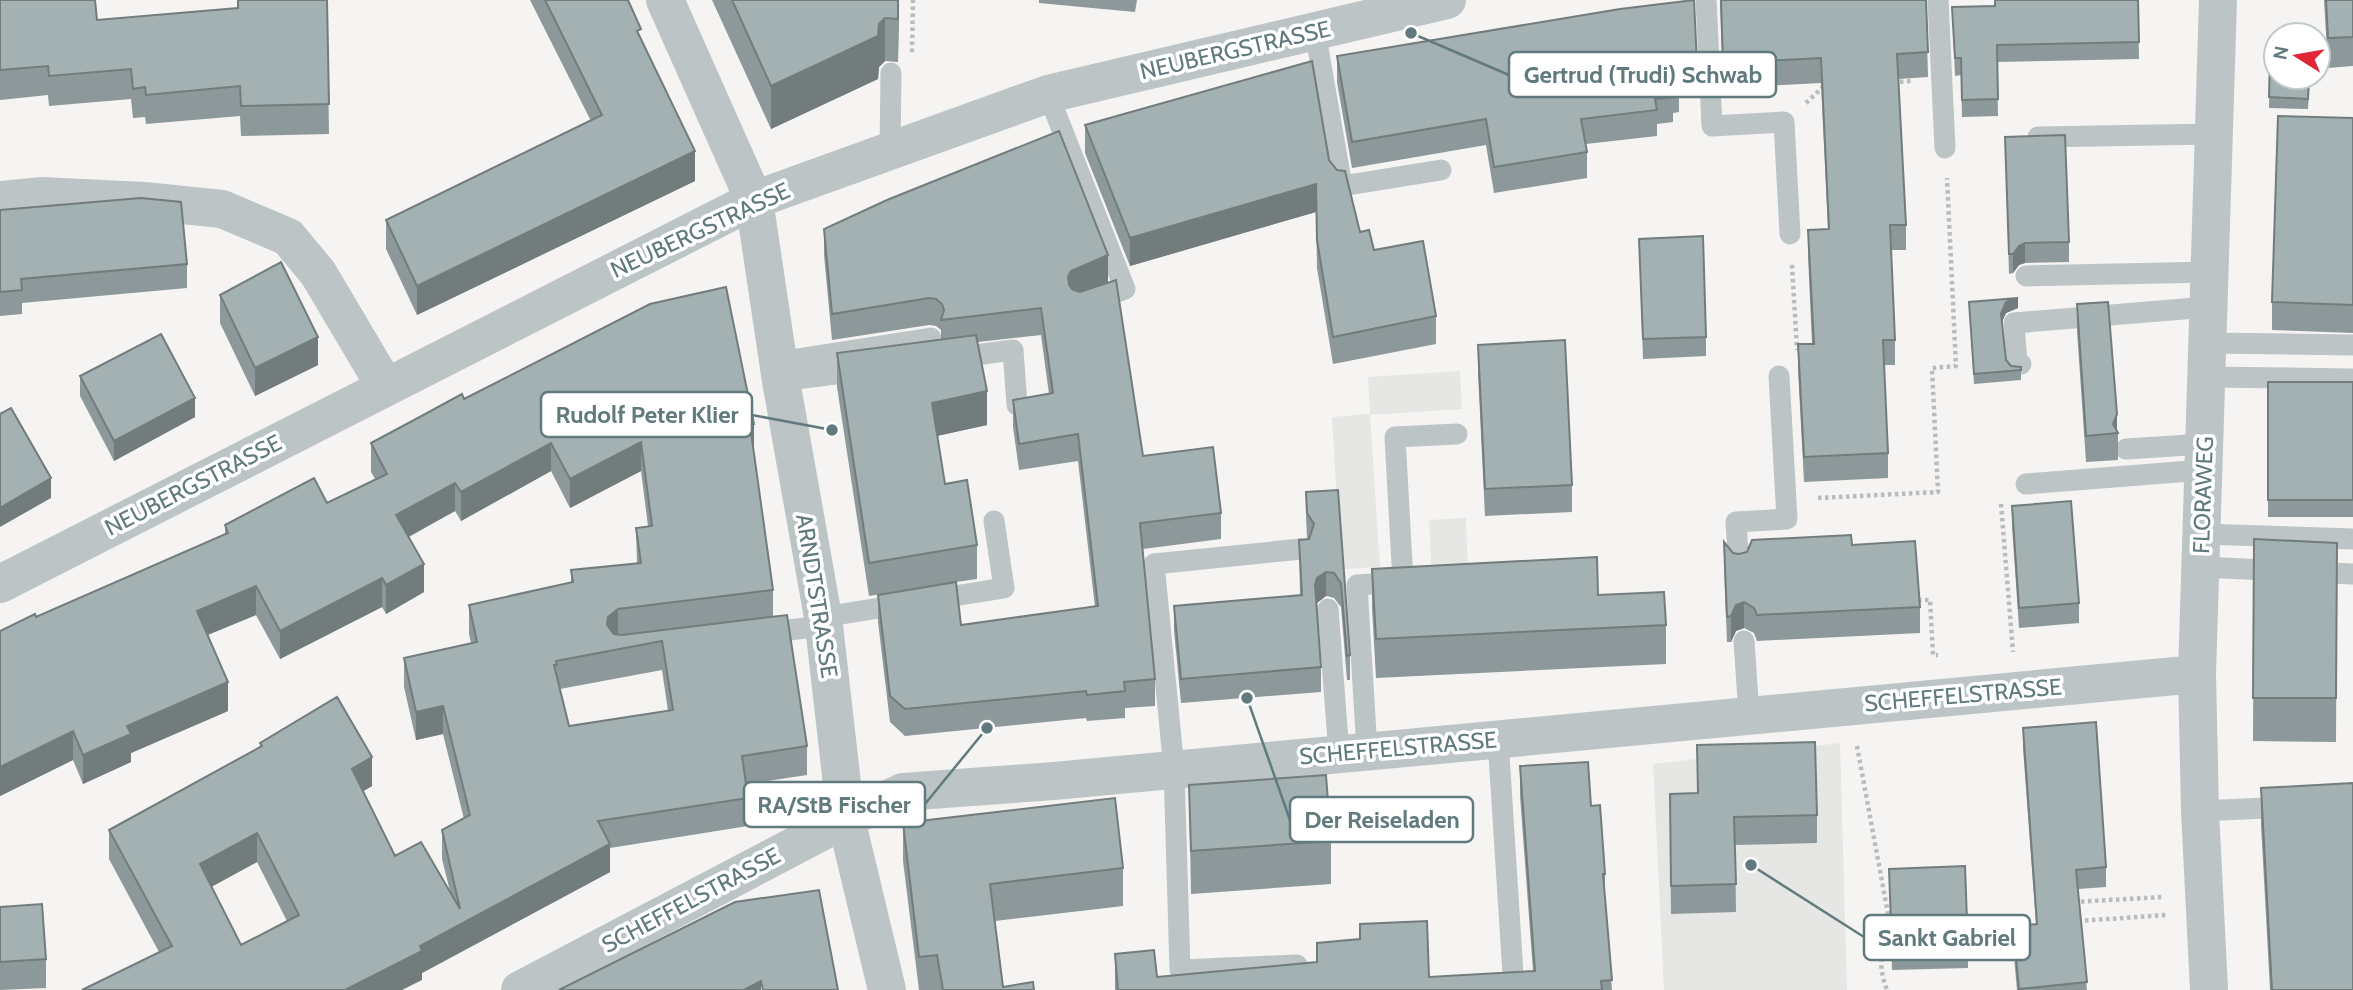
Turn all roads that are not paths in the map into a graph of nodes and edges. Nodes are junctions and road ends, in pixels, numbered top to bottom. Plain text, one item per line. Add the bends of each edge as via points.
1 (665, 0) edge
2 (1447, 0) edge
3 (1706, 0) edge
4 (1938, 0) edge
5 (2218, 0) edge
6 (1315, 32) junction
7 (891, 73) dead end
8 (1048, 94) junction
9 (2214, 134) junction
10 (2031, 137) edge
11 (1945, 148) road end
12 (890, 150) junction
13 (1441, 170) dead end
14 (0, 200) edge
15 (754, 200) junction
16 (1790, 234) road end
17 (2025, 276) dead end
18 (1081, 306) edge
19 (2208, 325) junction
20 (931, 338) edge
21 (2353, 345) edge
22 (931, 361) edge
23 (2021, 363) dead end
24 (890, 366) edge
25 (780, 371) junction
26 (1779, 376) road end
27 (2353, 379) edge
28 (385, 386) junction
29 (1017, 405) edge
30 (1457, 434) dead end
31 (2126, 449) dead end
32 (2204, 457) junction
33 (2025, 484) dead end
34 (994, 521) dead end
35 (2353, 539) edge
36 (1301, 550) edge
37 (2201, 551) junction
38 (1739, 566) edge
39 (2353, 574) edge
40 (0, 584) edge
41 (1328, 609) dead end
42 (823, 621) junction
43 (742, 636) edge
44 (1744, 641) dead end
45 (2197, 674) junction
46 (1749, 715) junction
47 (1498, 739) junction
48 (1353, 752) junction
49 (1174, 769) junction
50 (2311, 806) edge
51 (2200, 811) junction
52 (846, 819) junction
53 (1297, 965) edge
54 (520, 990) edge
55 (887, 990) edge
56 (1514, 990) edge
57 (2209, 990) edge

1 - 15 street, ARNDTSTRASSE
2 - 6 street, NEUBERGSTRASSE
3 - 16 lane via 1712,126 1784,122
4 - 11 lane
5 - 9 street, FLORAWEG
6 - 8 street, NEUBERGSTRASSE
6 - 13 lane via 1342,186
7 - 12 lane
8 - 12 street, NEUBERGSTRASSE
8 - 18 lane via 1125,289
9 - 10 lane
9 - 19 street, FLORAWEG
12 - 15 street, NEUBERGSTRASSE
14 - 28 street via 42,196 222,209 288,237 318,273
15 - 25 street, ARNDTSTRASSE
15 - 28 street, NEUBERGSTRASSE
17 - 19 lane
19 - 21 lane
19 - 23 lane via 2014,323 2017,364
19 - 27 lane
19 - 32 street, FLORAWEG
20 - 25 lane
22 - 29 lane via 1013,350
24 - 25 lane
25 - 42 street, ARNDTSTRASSE
26 - 38 lane via 1787,519 1736,522
28 - 40 street, NEUBERGSTRASSE
30 - 48 lane via 1395,437 1403,582 1357,585
31 - 32 lane
32 - 33 lane
32 - 37 street, FLORAWEG
34 - 42 lane via 1004,588
35 - 37 lane
36 - 49 lane via 1154,564
37 - 39 lane
37 - 45 street, FLORAWEG
41 - 48 lane
42 - 43 lane
42 - 52 street, ARNDTSTRASSE
44 - 46 lane
45 - 46 street, SCHEFFELSTRASSE
45 - 51 street, FLORAWEG
46 - 47 street, SCHEFFELSTRASSE
47 - 48 street, SCHEFFELSTRASSE
47 - 56 lane
48 - 49 street, SCHEFFELSTRASSE
49 - 52 street, SCHEFFELSTRASSE via 903,792
49 - 53 lane via 1180,970
50 - 51 lane
51 - 57 street, FLORAWEG
52 - 54 street, SCHEFFELSTRASSE
52 - 55 street, ARNDTSTRASSE

